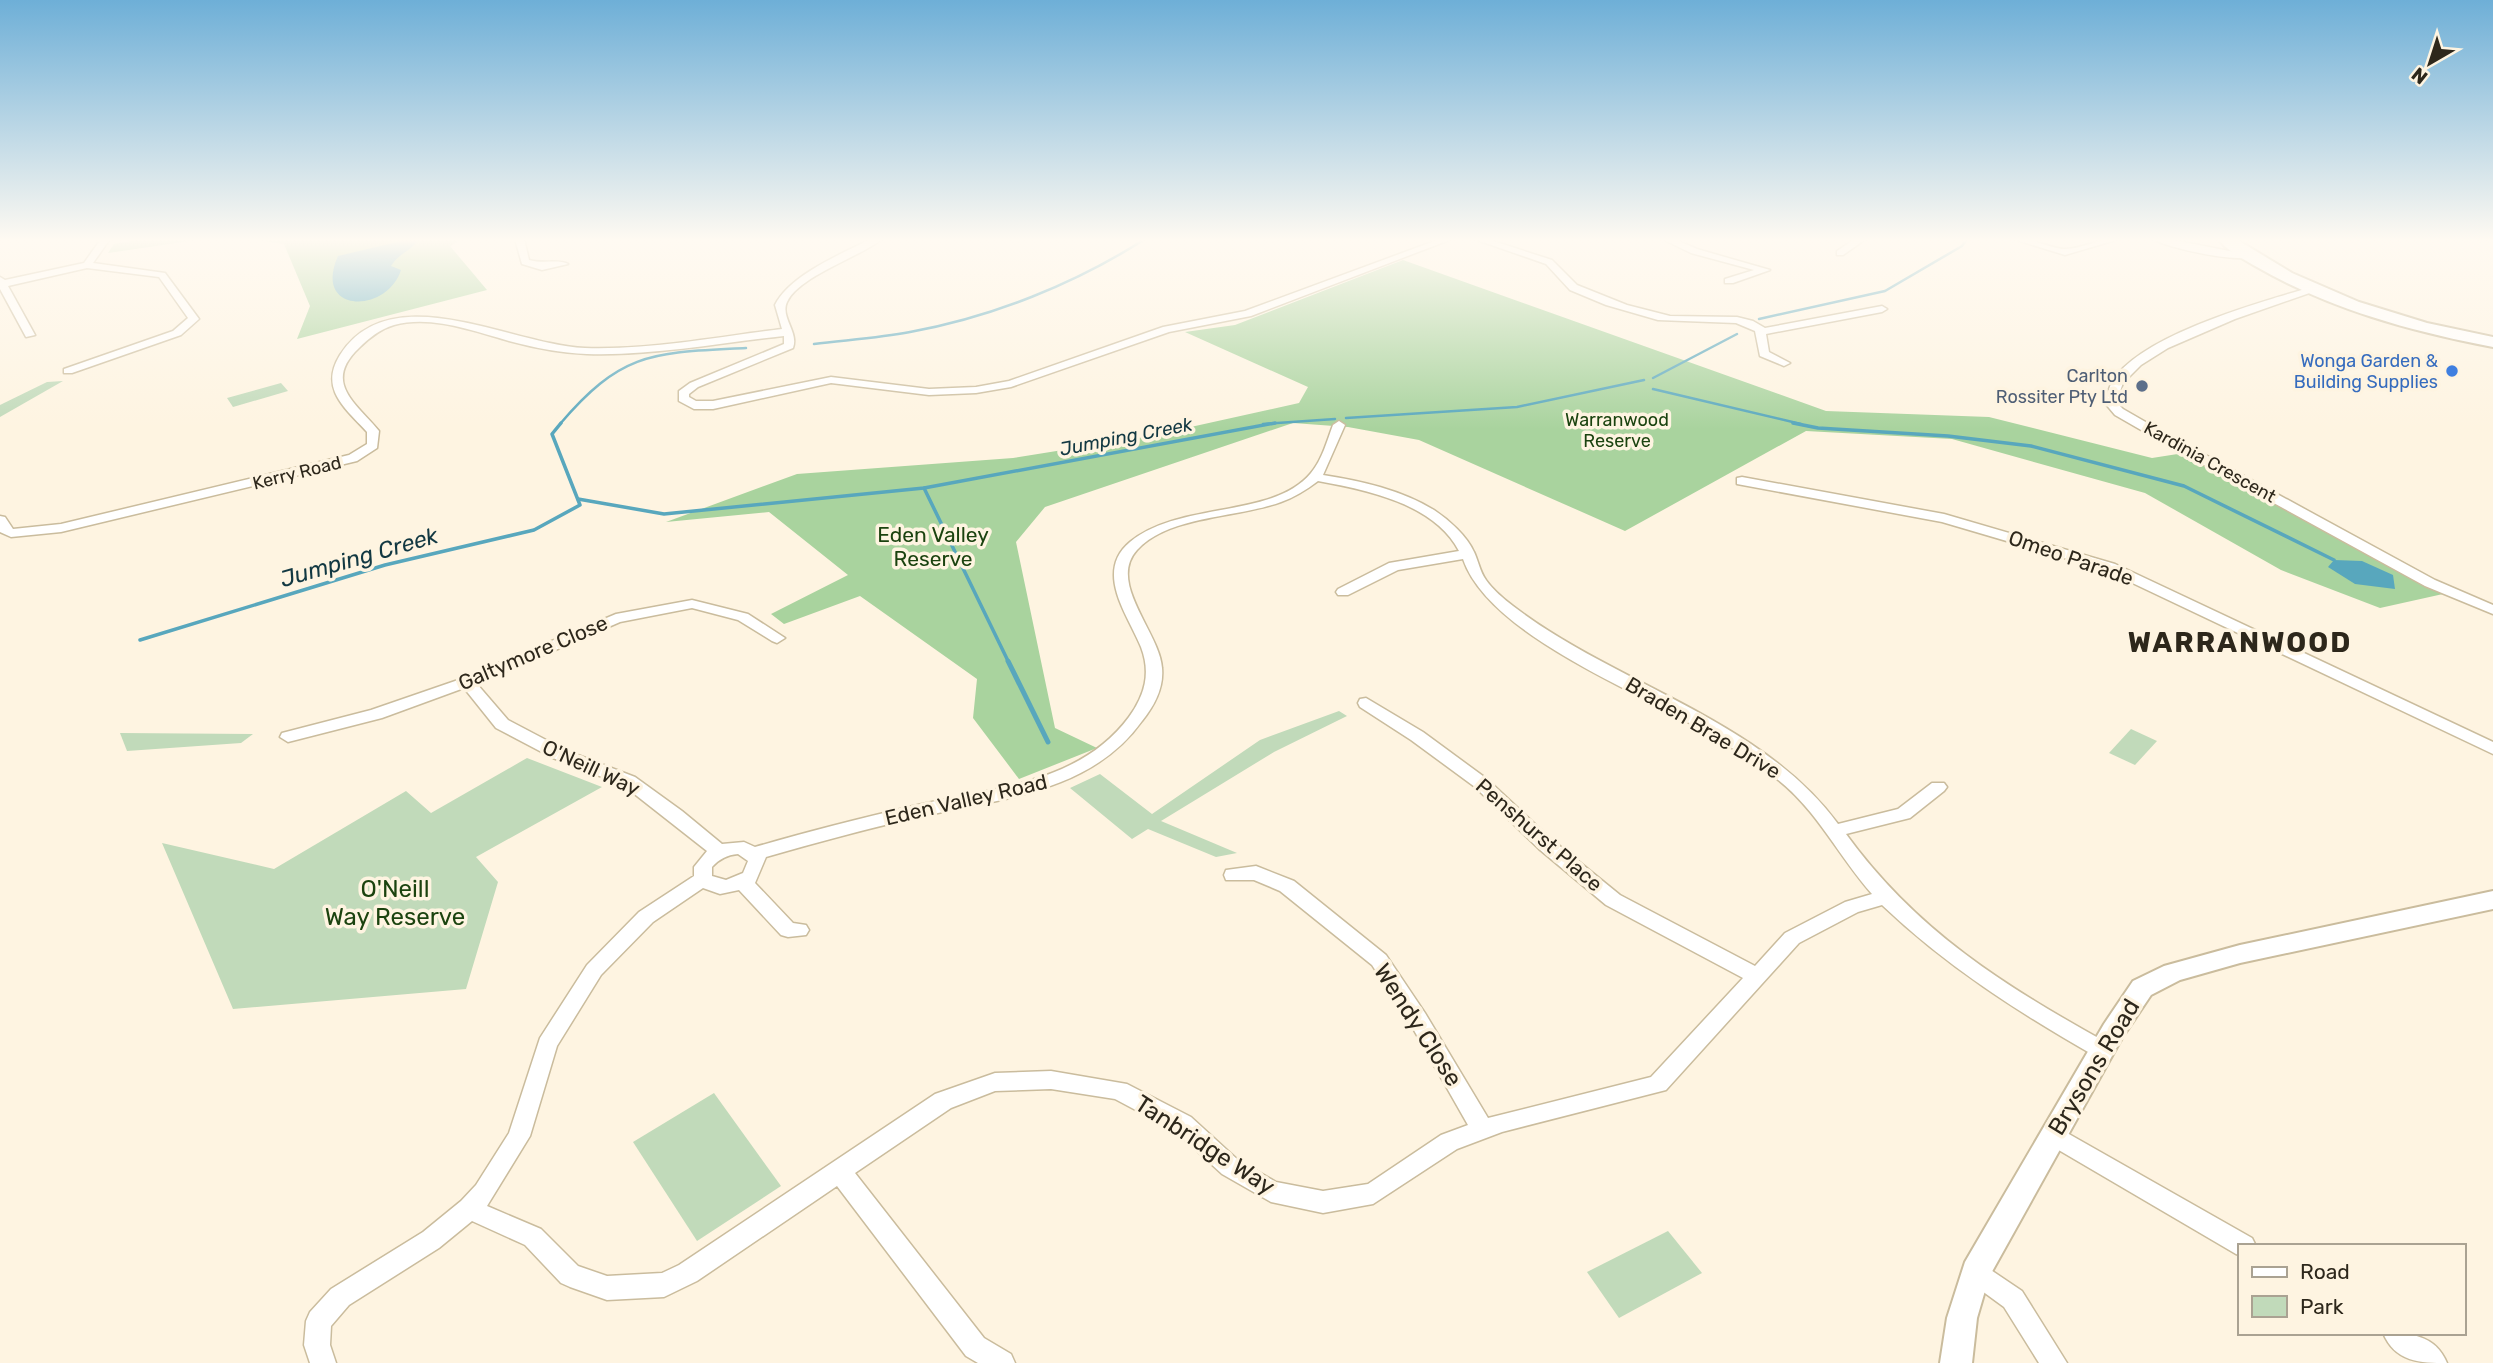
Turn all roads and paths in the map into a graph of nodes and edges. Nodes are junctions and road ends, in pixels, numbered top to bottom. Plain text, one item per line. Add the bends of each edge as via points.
1 (12, 303) edge
2 (182, 303) edge
3 (781, 303) edge
4 (1277, 303) edge
5 (1615, 303) edge
6 (2275, 303) edge
7 (2354, 303) edge
8 (1882, 309) dead end
9 (2418, 325) joint
10 (787, 332) junction
11 (1760, 332) junction
12 (30, 335) dead end
13 (2487, 348) edge
14 (1784, 363) dead end
15 (68, 371) dead end
16 (1339, 425) dead end
17 (1315, 477) junction
18 (1742, 481) dead end
19 (0, 520) edge
20 (1469, 554) junction
21 (1343, 592) dead end
22 (2493, 610) edge
23 (777, 638) dead end
24 (467, 682) junction
25 (1366, 703) dead end
26 (288, 737) dead end
27 (2493, 749) edge
28 (1938, 787) dead end
29 (1834, 831) junction
30 (720, 852) junction
31 (755, 854) junction
32 (1233, 875) dead end
33 (703, 879) junction
34 (743, 881) junction
35 (1886, 897) junction
36 (2493, 900) edge
37 (790, 932) dead end
38 (1757, 976) junction
39 (2102, 1050) junction
40 (1483, 1130) junction
41 (2053, 1135) junction
42 (839, 1171) junction
43 (470, 1209) junction
44 (2241, 1244) edge
45 (1976, 1272) junction
46 (2398, 1335) edge
47 (323, 1363) edge
48 (1002, 1363) edge
49 (1956, 1363) edge
50 (2054, 1363) edge
51 (2434, 1363) edge

1 - 12 street
2 - 15 street via 194,319 177,333
3 - 10 street
4 - 10 street via 1247,314 1167,329 1044,374 986,389 914,391 831,380 713,405 694,405 683,399 683,393 694,384 786,349 791,340
5 - 11 street via 1673,319 1741,321
6 - 22 street, Kardinia Crescent via 2193,330 2124,372 2110,390 2110,402 2152,431 2377,555
7 - 9 main road
8 - 11 street
9 - 13 main road
10 - 19 street, Kerry Road via 596,351 535,345 464,323 425,317 389,324 358,339 342,359 336,385 340,396 373,431 373,445 353,458 61,528 11,533
11 - 14 street via 1764,354
16 - 17 street
17 - 20 street, Braden Brae Drive via 1404,500 1448,527
17 - 31 street, Eden Valley Road via 1289,494 1151,532 1124,555 1121,585 1150,651 1154,683 1137,721 1108,751 1045,783
18 - 27 street, Omeo Parade via 1944,518 2110,568
20 - 21 street via 1394,566
20 - 29 street, Braden Brae Drive via 1483,587 1508,609 1549,639 1746,749 1787,778
23 - 24 street, Galtymore Close via 743,617 692,604 616,618
24 - 26 street, Galtymore Close via 376,714
24 - 30 street, O'Neill Way via 502,724 559,754 629,781
25 - 38 street, Penshurst Place via 1481,783 1545,845 1613,900
28 - 29 street via 1904,814
29 - 35 street, Braden Brae Drive
30 - 31 street, Eden Valley Road via 744,848
30 - 33 street via 706,861
31 - 34 street via 758,864
32 - 40 street, Wendy Close via 1256,873 1287,886 1378,960 1419,1019
33 - 34 street via 724,887
33 - 43 street via 646,917 594,970 547,1044 519,1136
34 - 37 street
35 - 38 street, Tanbridge Way via 1852,907 1791,938
35 - 39 street, Braden Brae Drive via 1965,966
36 - 39 street, Brysons Road via 2240,954 2152,980 2133,997
38 - 40 street, Tanbridge Way via 1658,1083
39 - 41 street, Brysons Road
40 - 42 street, Tanbridge Way via 1449,1142 1373,1194 1323,1202 1271,1192 1230,1167 1183,1124 1119,1090 1051,1080 995,1082 943,1101
41 - 44 street
41 - 45 street, Brysons Road
42 - 43 street, Tanbridge Way via 664,1285 607,1288 570,1275 533,1237
42 - 48 street via 975,1347
43 - 47 street via 431,1240 340,1297 319,1321 317,1345
45 - 49 street, Brysons Road via 1962,1318
45 - 50 street via 2013,1299
46 - 51 street

